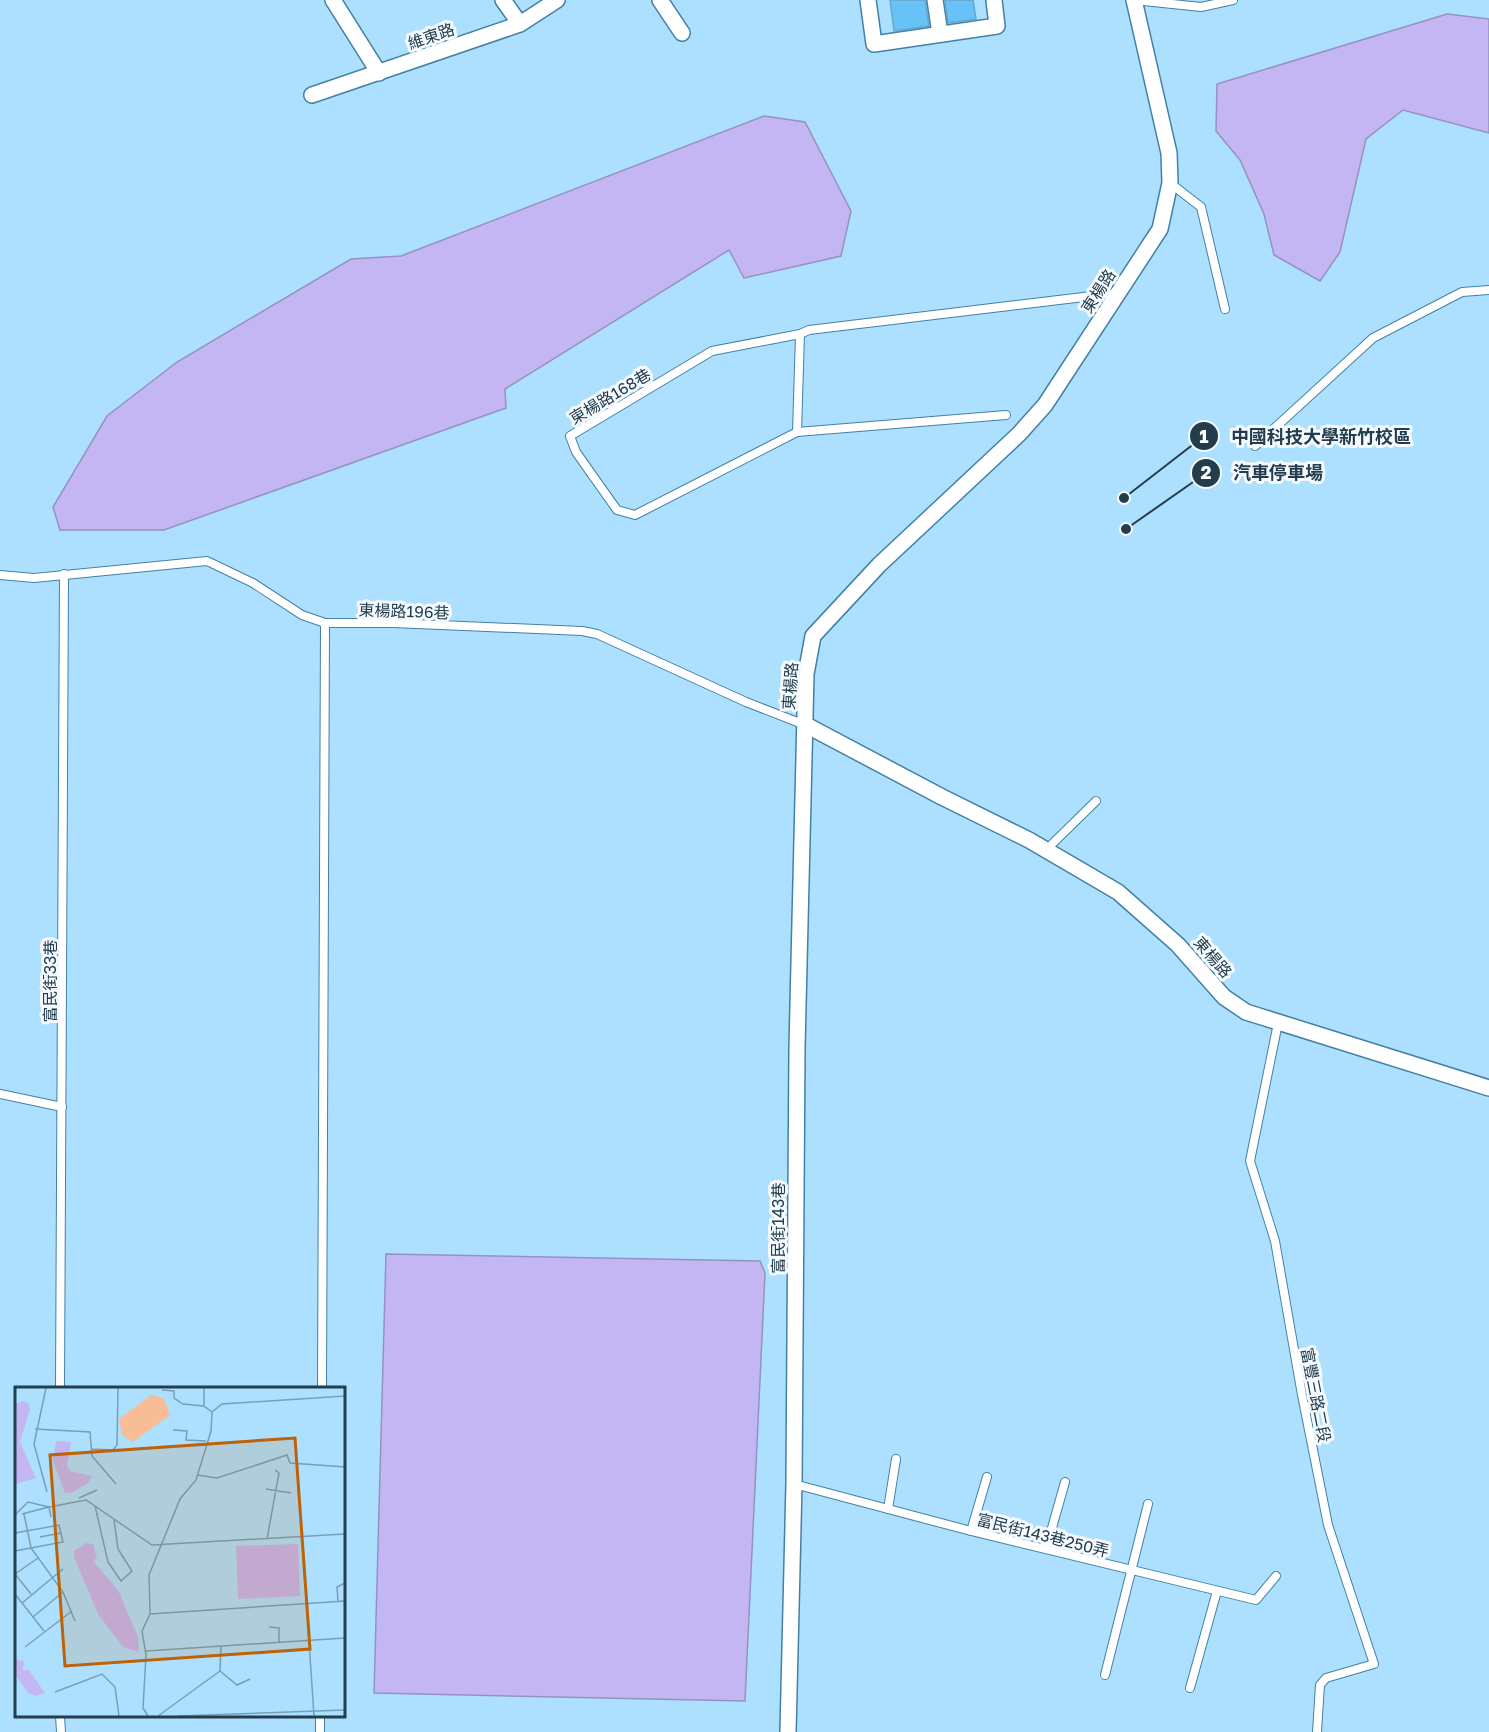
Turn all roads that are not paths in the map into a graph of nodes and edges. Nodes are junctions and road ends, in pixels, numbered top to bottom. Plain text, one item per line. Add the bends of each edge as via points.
1 (333, 0) edge
2 (502, 0) edge
3 (557, 0) edge
4 (660, 0) edge
5 (868, 0) edge
6 (935, 0) edge
7 (994, 0) edge
8 (1134, 0) edge
9 (1233, 0) edge
10 (520, 24) junction
11 (682, 33) dead end
12 (940, 34) junction
13 (379, 73) junction
14 (312, 95) dead end
15 (1170, 183) junction
16 (1489, 290) edge
17 (1118, 292) junction
18 (1225, 309) dead end
19 (800, 334) junction
20 (1005, 415) dead end
21 (797, 432) junction
22 (1255, 446) dead end
23 (64, 574) junction
24 (0, 575) edge
25 (325, 623) junction
26 (806, 725) junction
27 (1096, 801) dead end
28 (1047, 850) junction
29 (1278, 1023) junction
30 (1489, 1088) edge
31 (0, 1094) edge
32 (62, 1107) junction
33 (60, 1387) edge
34 (322, 1387) edge
35 (896, 1459) dead end
36 (987, 1477) dead end
37 (1065, 1482) dead end
38 (794, 1484) junction
39 (1148, 1504) dead end
40 (888, 1509) junction
41 (971, 1531) junction
42 (1047, 1550) junction
43 (1131, 1570) junction
44 (1276, 1576) dead end
45 (1217, 1591) junction
46 (1105, 1675) dead end
47 (1190, 1688) dead end
48 (788, 1732) edge
49 (1317, 1732) edge

1 - 13 street
2 - 10 street
3 - 10 street, 維東路
4 - 11 street
5 - 12 street via 874,44
6 - 12 street
7 - 12 street via 998,26
8 - 9 lane via 1202,7
8 - 15 street, 東楊路 via 1169,153
10 - 13 street, 維東路
13 - 14 street, 維東路
15 - 17 street, 東楊路 via 1160,229
15 - 18 lane via 1202,207
16 - 22 lane via 1462,292 1373,338
17 - 19 lane, 東楊路168巷
17 - 26 street, 東楊路 via 1045,405 879,565 813,636 807,674
19 - 21 lane
19 - 21 lane, 東楊路168巷 via 712,351 570,436 576,452 617,510 635,515
20 - 21 lane, 東楊路168巷
23 - 24 lane, 東楊路196巷 via 34,578
23 - 25 lane, 東楊路196巷 via 207,561 253,583 302,615
23 - 32 lane, 富民街33巷
25 - 26 lane, 東楊路196巷 via 597,634
25 - 34 lane
26 - 28 street, 東楊路
26 - 38 street, 富民街143巷 via 797,1047
27 - 28 lane
28 - 29 street, 東楊路 via 1118,892 1178,945 1224,997 1246,1012
29 - 30 street, 東楊路
29 - 49 lane, 富豐三路二段 via 1250,1161 1275,1241 1329,1525 1374,1664 1326,1678 1320,1685
31 - 32 lane
32 - 33 lane, 富民街33巷
35 - 40 lane
36 - 41 lane
37 - 42 lane
38 - 40 lane, 富民街143巷250弄
38 - 48 street, 富民街143巷
39 - 43 lane
40 - 41 lane, 富民街143巷250弄
41 - 42 lane, 富民街143巷250弄
42 - 43 lane, 富民街143巷250弄
43 - 45 lane, 富民街143巷250弄
43 - 46 lane
44 - 45 lane, 富民街143巷250弄 via 1256,1600
45 - 47 lane

